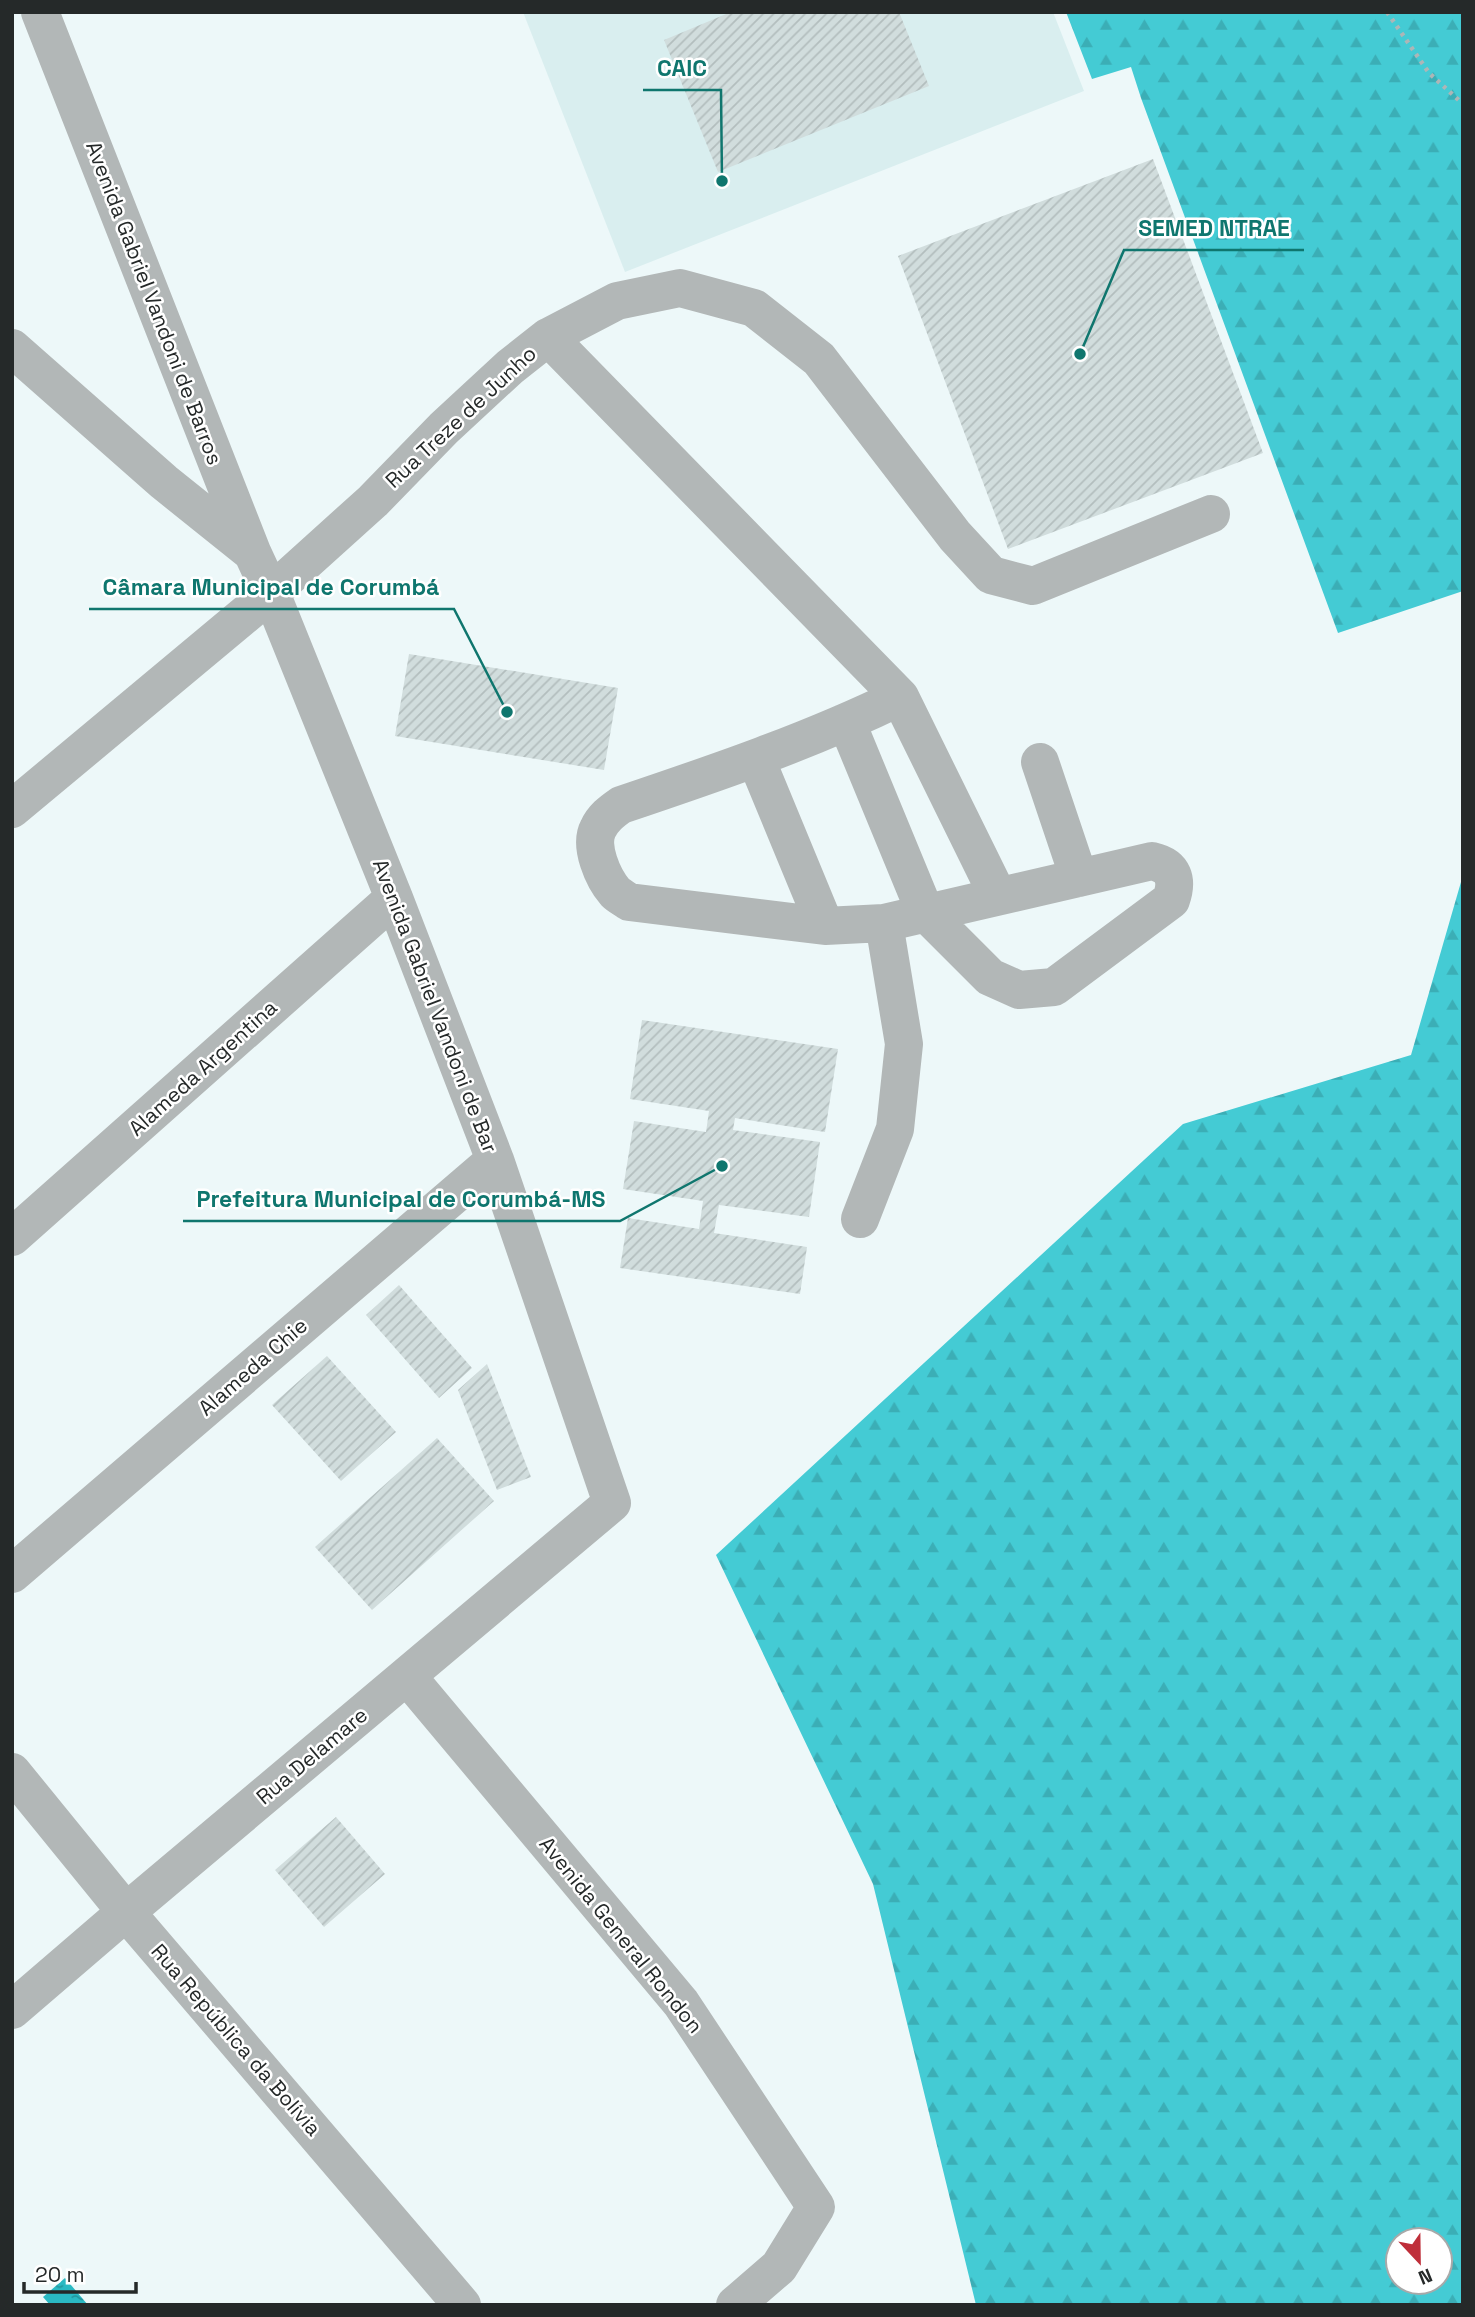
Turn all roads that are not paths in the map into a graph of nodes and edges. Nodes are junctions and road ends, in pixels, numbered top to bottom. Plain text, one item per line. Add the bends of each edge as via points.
1 (40, 12) edge
2 (548, 337) junction
3 (12, 348) edge
4 (1211, 514) dead end
5 (251, 552) junction
6 (271, 593) junction
7 (900, 697) junction
8 (847, 723) junction
9 (756, 759) junction
10 (1040, 762) dead end
11 (12, 809) edge
12 (1079, 878) junction
13 (998, 896) junction
14 (394, 898) junction
15 (925, 912) junction
16 (884, 923) junction
17 (825, 926) junction
18 (495, 1160) junction
19 (860, 1219) dead end
20 (12, 1237) edge
21 (612, 1503) joint
22 (12, 1574) edge
23 (407, 1676) junction
24 (12, 1772) edge
25 (126, 1912) junction
26 (12, 2010) edge
27 (462, 2305) edge
28 (735, 2305) edge

1 - 5 street, Avenida Gabriel Vandoni de Barros
2 - 4 street, Rua Treze de Junho via 617,301 680,288 754,308 819,359 955,536 991,575 1023,584 1033,586
2 - 6 street, Rua Treze de Junho via 463,410 373,501
2 - 7 street
3 - 5 street
5 - 6 street, Avenida Gabriel Vandoni de Barros
6 - 11 street, Rua Treze de Junho
6 - 14 street, Avenida Gabriel Vandoni de Bar
7 - 8 street
7 - 13 street
8 - 9 street
8 - 15 street
9 - 17 street
9 - 17 street via 621,805 607,815 596,831 603,873 629,902
10 - 12 street
12 - 13 street
12 - 15 street via 1152,861 1164,864 1176,888 1171,900 1054,988 1019,990 990,977
13 - 15 street
14 - 18 street, Avenida Gabriel Vandoni de Bar
14 - 20 street, Alameda Argentina
15 - 16 street
16 - 17 street
16 - 19 street via 904,1044 895,1129
18 - 21 street, Avenida Gabriel Vandoni de Bar
18 - 22 street, Alameda Chie
21 - 23 street, Rua Delamare
23 - 25 street, Rua Delamare
23 - 28 street, Avenida General Rondon via 681,2003 816,2207 779,2267
24 - 25 street, Rua República da Bolívia
25 - 26 street, Rua Delamare
25 - 27 street, Rua República da Bolívia

